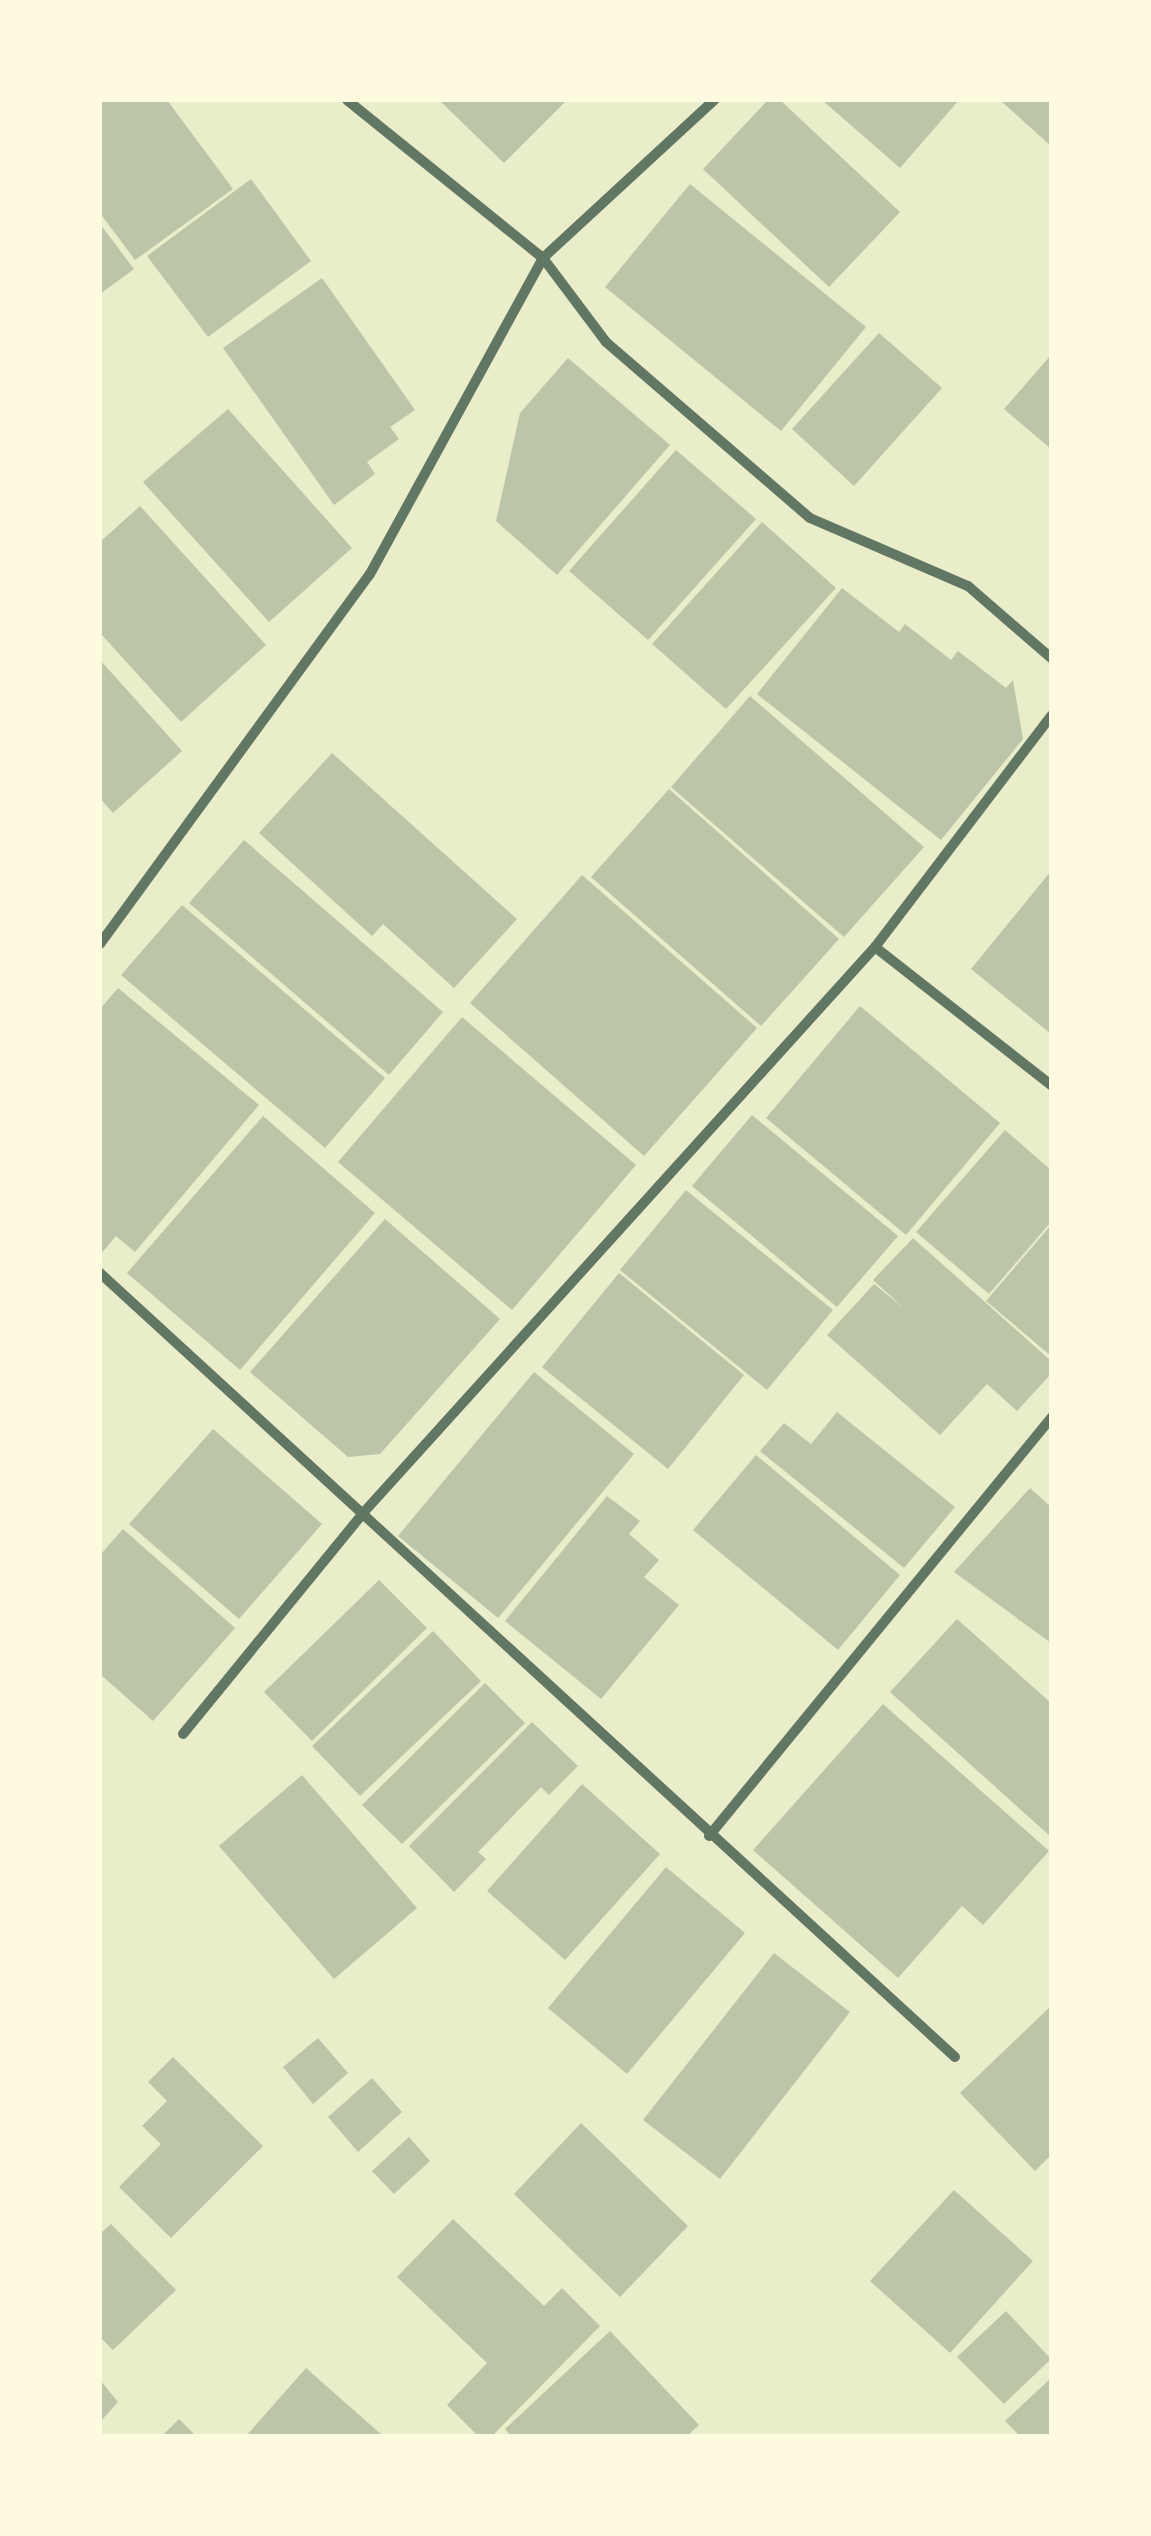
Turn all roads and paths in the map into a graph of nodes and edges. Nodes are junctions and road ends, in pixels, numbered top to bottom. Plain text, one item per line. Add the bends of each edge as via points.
1 (346, 100) edge
2 (714, 100) edge
3 (543, 258) junction
4 (1051, 658) edge
5 (1051, 716) edge
6 (100, 944) edge
7 (875, 947) junction
8 (1051, 1085) edge
9 (100, 1273) edge
10 (1051, 1418) edge
11 (364, 1512) junction
12 (183, 1734) dead end
13 (709, 1836) junction
14 (955, 2058) dead end

1 - 3 street
2 - 3 street
3 - 4 street via 606,342 810,518 968,586
3 - 6 street via 370,574
5 - 7 street
7 - 8 street
7 - 11 street
9 - 11 street
10 - 13 street
11 - 12 street
11 - 13 street
13 - 14 street

